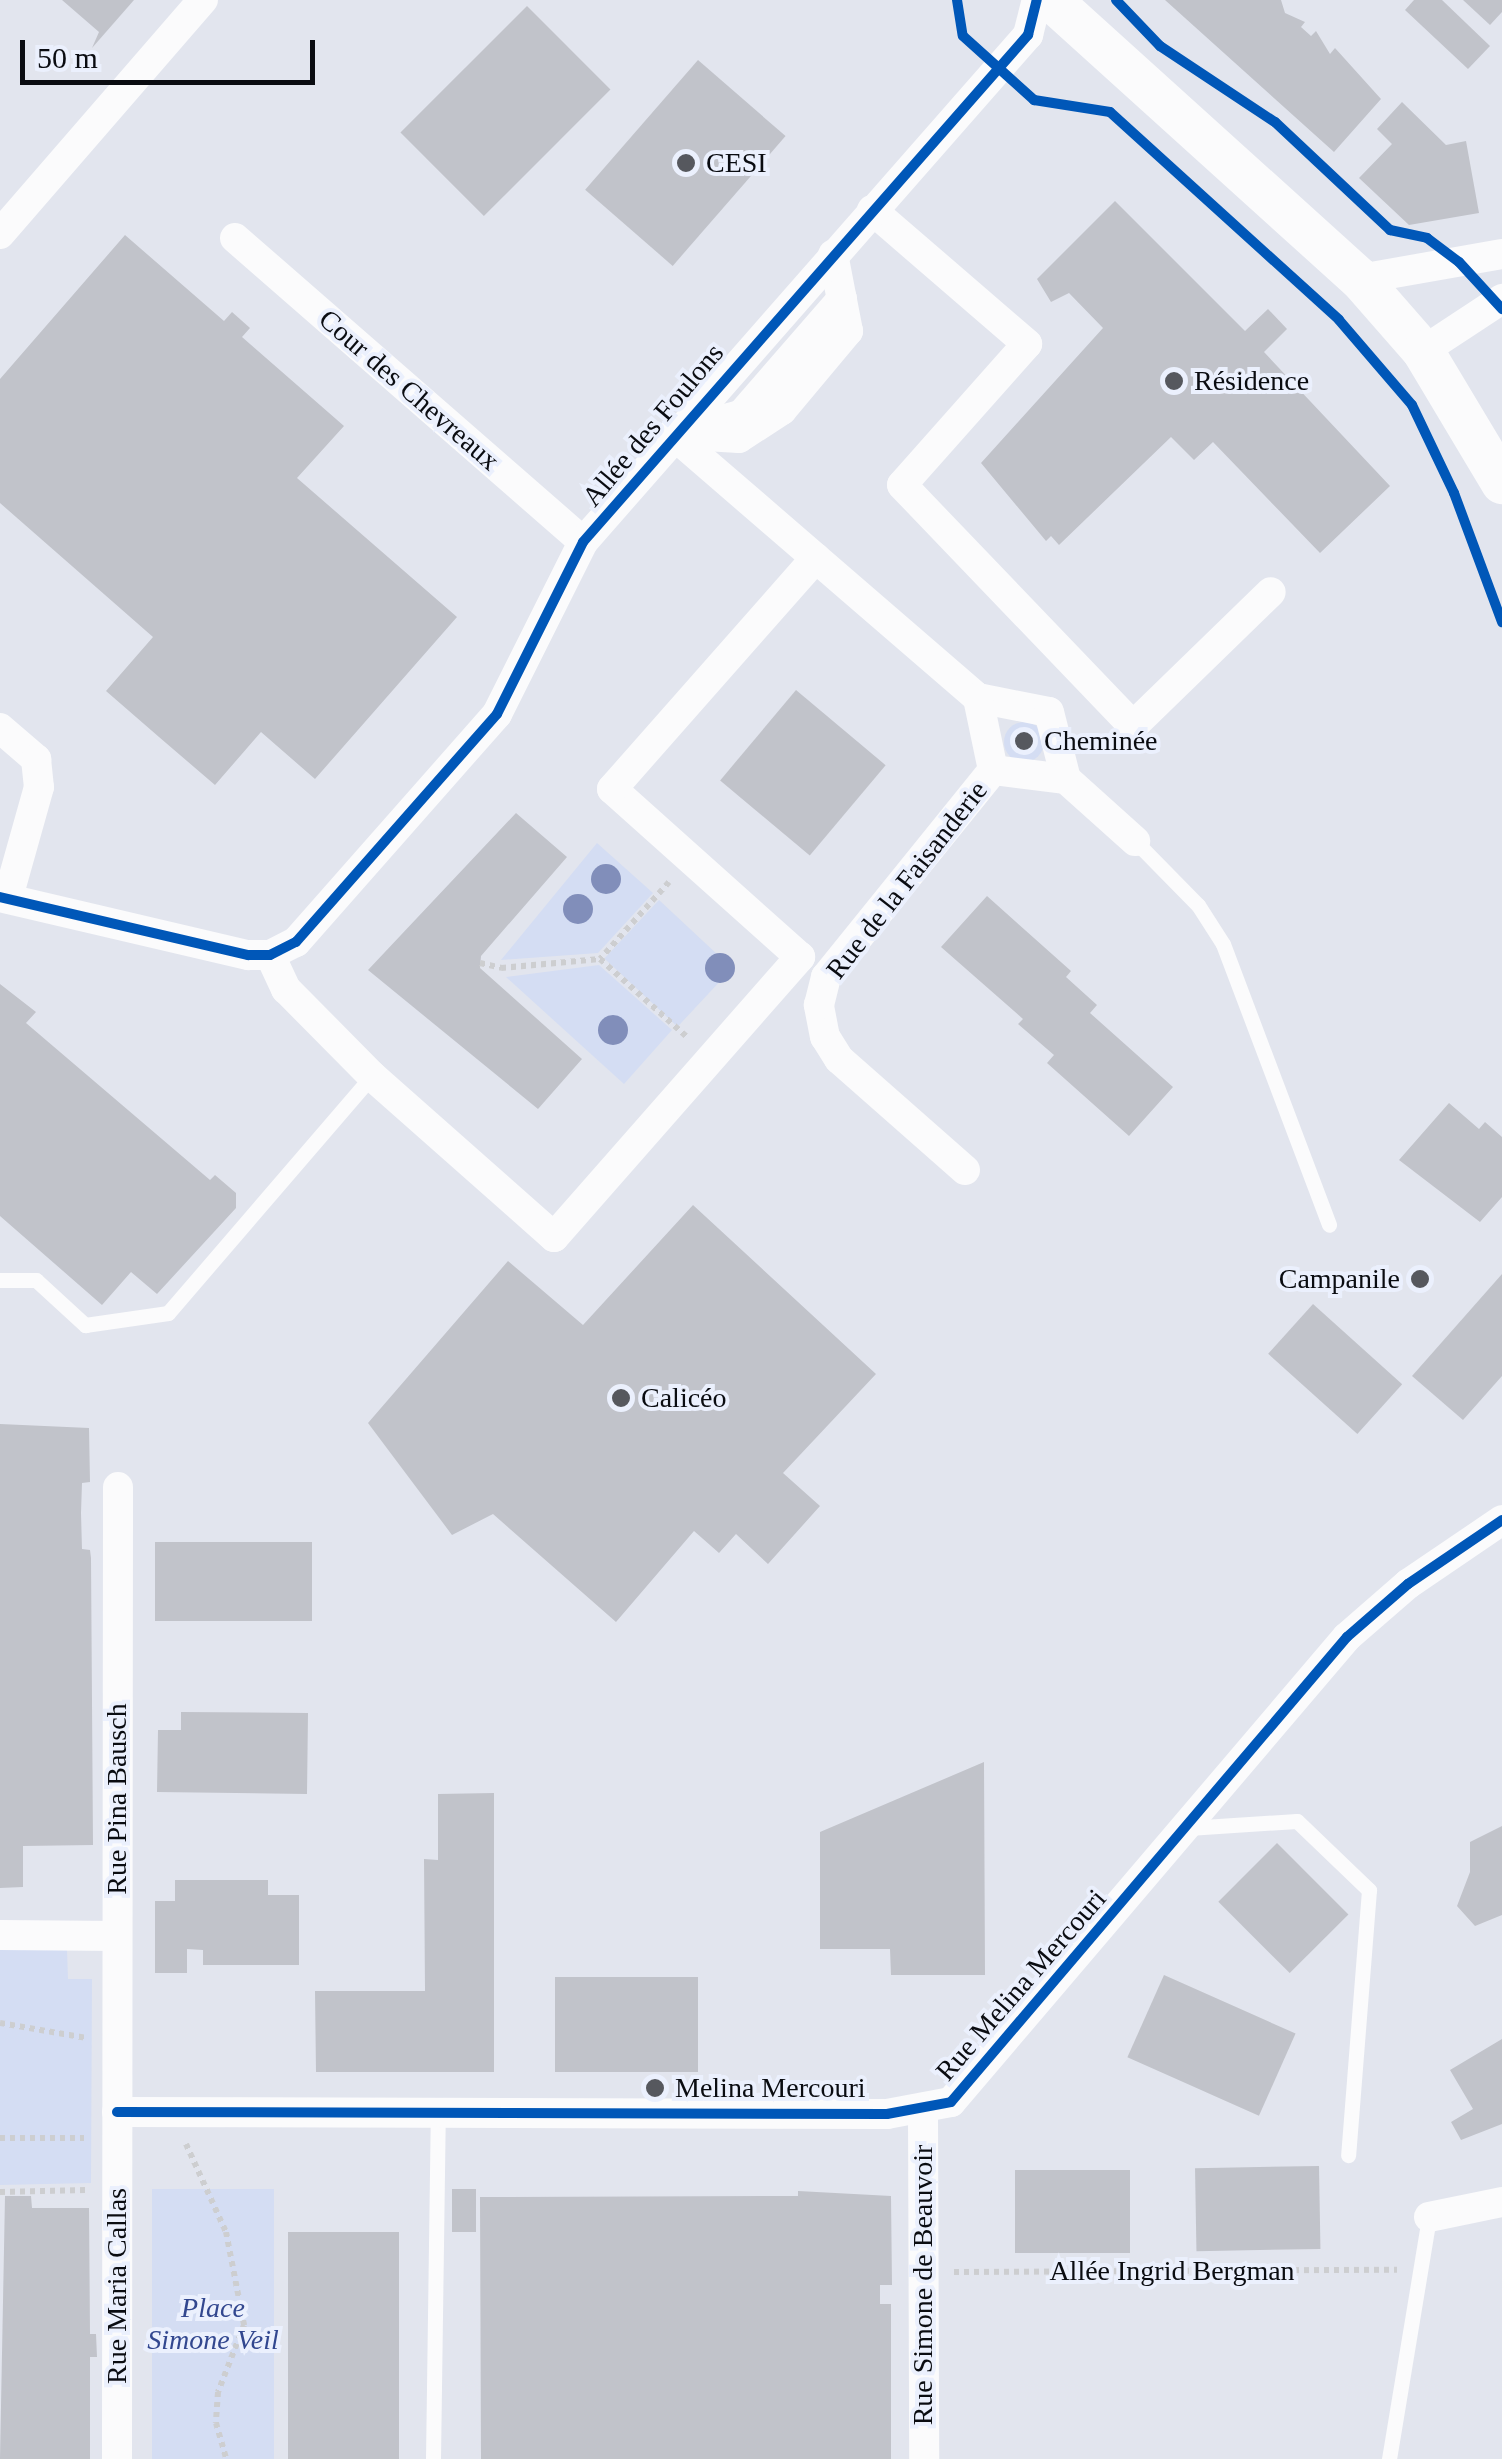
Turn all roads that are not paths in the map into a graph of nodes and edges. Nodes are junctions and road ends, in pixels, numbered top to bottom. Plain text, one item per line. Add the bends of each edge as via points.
1 (203, 0) edge
2 (1038, 0) edge
3 (1051, 0) edge
4 (872, 210) junction
5 (0, 234) edge
6 (235, 238) dead end
7 (833, 254) junction
8 (1502, 254) edge
9 (1360, 279) junction
10 (1502, 300) edge
11 (1423, 351) junction
12 (672, 434) junction
13 (1502, 483) edge
14 (583, 542) junction
15 (816, 558) junction
16 (1272, 592) dead end
17 (978, 698) junction
18 (0, 728) edge
19 (994, 770) junction
20 (1066, 779) junction
21 (1135, 841) joint
22 (4, 897) edge
23 (270, 955) junction
24 (800, 956) junction
25 (826, 977) junction
26 (372, 1076) junction
27 (965, 1170) dead end
28 (1329, 1226) dead end
29 (0, 1280) edge
30 (118, 1486) dead end
31 (1502, 1520) edge
32 (1184, 1828) junction
33 (0, 1936) edge
34 (118, 1936) junction
35 (923, 2112) junction
36 (438, 2113) junction
37 (117, 2125) junction
38 (1348, 2154) dead end
39 (1502, 2202) edge
40 (1429, 2217) joint
41 (117, 2459) edge
42 (433, 2459) edge
43 (924, 2459) edge
44 (1389, 2459) edge

1 - 5 street
2 - 4 street, Allée des Foulons via 1028,35
3 - 9 main road
4 - 7 street, Allée des Foulons
4 - 16 street via 1028,344 902,486 1133,726
6 - 14 street, Cour des Chevreaux
7 - 12 street, Allée des Foulons
7 - 12 street, Allée des Foulons via 848,331 782,410 738,438
8 - 9 street
9 - 11 main road
10 - 11 street
11 - 13 main road
12 - 14 street, Allée des Foulons
12 - 15 street
14 - 23 street, Allée des Foulons via 497,714 296,942
15 - 17 street
15 - 24 street via 612,790
17 - 19 street
17 - 20 street via 1049,712
18 - 22 street via 36,759 39,787
19 - 20 street
19 - 25 street, Rue de la Faisanderie
20 - 21 street
21 - 28 lane via 1198,905 1223,944
22 - 23 street
23 - 26 street via 286,989
24 - 25 street
24 - 26 street via 554,1237
25 - 27 street, Rue de la Faisanderie via 820,1006 825,1038 838,1060
26 - 29 lane via 168,1313 122,1325 84,1325 36,1280
30 - 34 street, Rue Pina Bausch
31 - 32 street, Rue Melina Mercouri via 1373,1610
32 - 35 street, Rue Melina Mercouri via 964,2090
32 - 38 lane via 1297,1822 1370,1890
33 - 34 street
34 - 37 street, Rue Pina Bausch
35 - 36 street, Rue Melina Mercouri
35 - 43 street, Rue Simone de Beauvoir
36 - 37 street, Rue Melina Mercouri via 184,2112
36 - 42 lane
37 - 41 street, Rue Maria Callas
39 - 40 street
40 - 44 lane

